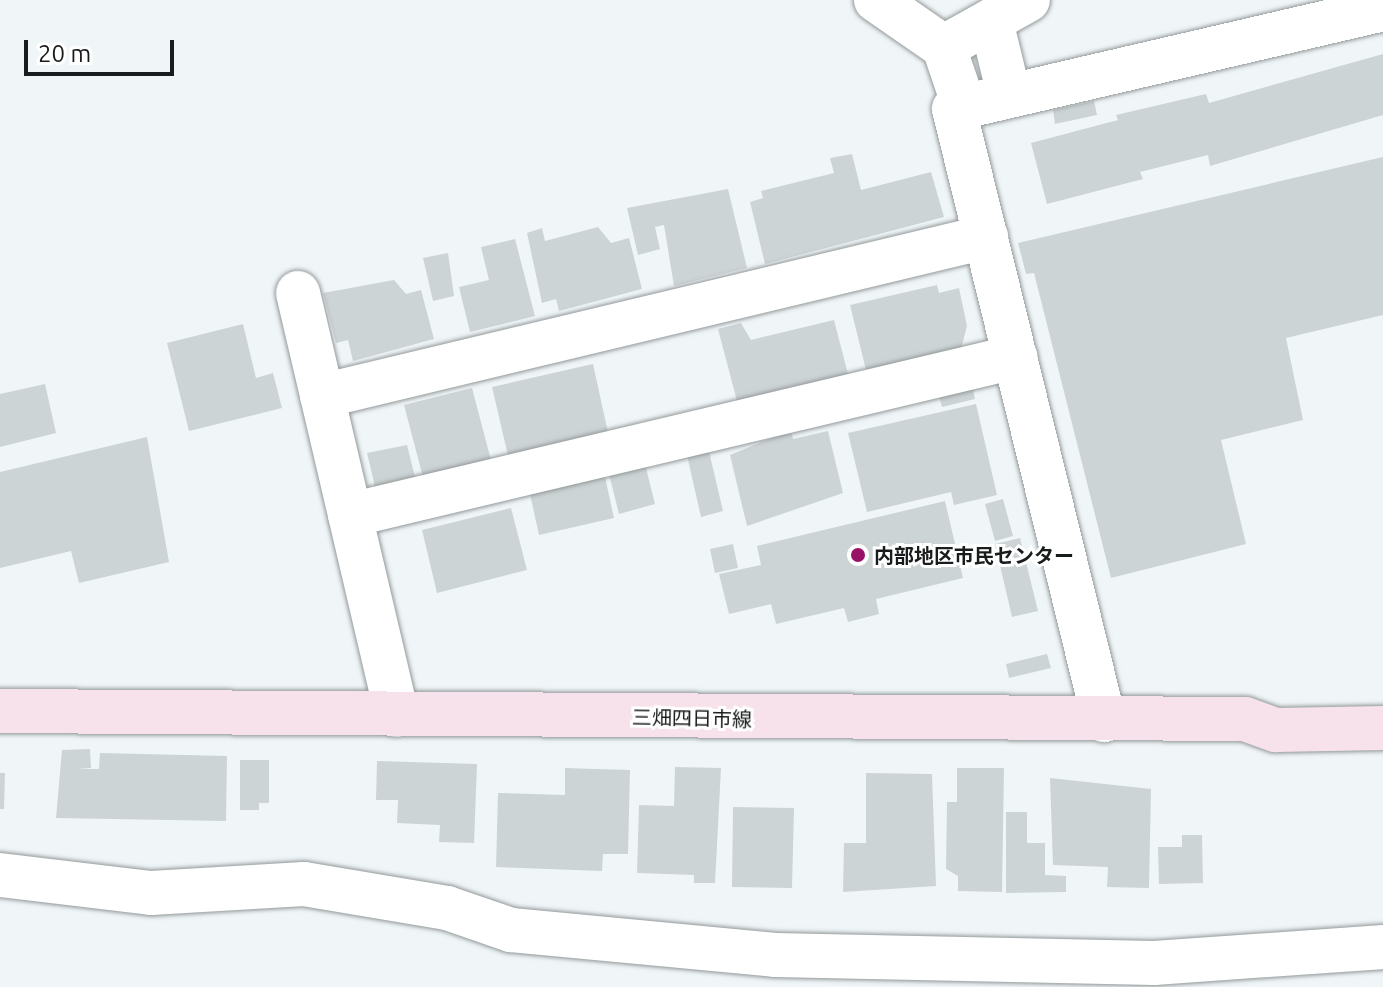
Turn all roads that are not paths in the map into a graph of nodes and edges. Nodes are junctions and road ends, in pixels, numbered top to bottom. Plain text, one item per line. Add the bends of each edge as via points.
1 (876, 0) edge
2 (1028, 0) edge
3 (1383, 9) edge
4 (991, 21) junction
5 (944, 47) junction
6 (1009, 95) junction
7 (964, 106) junction
8 (986, 237) junction
9 (298, 293) dead end
10 (1015, 357) junction
11 (322, 396) junction
12 (350, 515) junction
13 (0, 711) edge
14 (397, 715) junction
15 (1104, 720) junction
16 (1383, 728) edge
17 (0, 875) edge
18 (1383, 947) edge

1 - 5 street
2 - 4 street
3 - 6 street
4 - 5 street
4 - 6 street
5 - 7 street
6 - 7 street
7 - 8 street via 954,109
8 - 10 street
8 - 11 street
9 - 11 street
10 - 12 street
10 - 15 street
11 - 12 street
12 - 14 street
13 - 14 main road, 三畑四日市線
14 - 15 main road, 三畑四日市線
15 - 16 main road, 三畑四日市線
17 - 18 street via 151,893 304,884 447,908 511,930 775,955 1154,963

